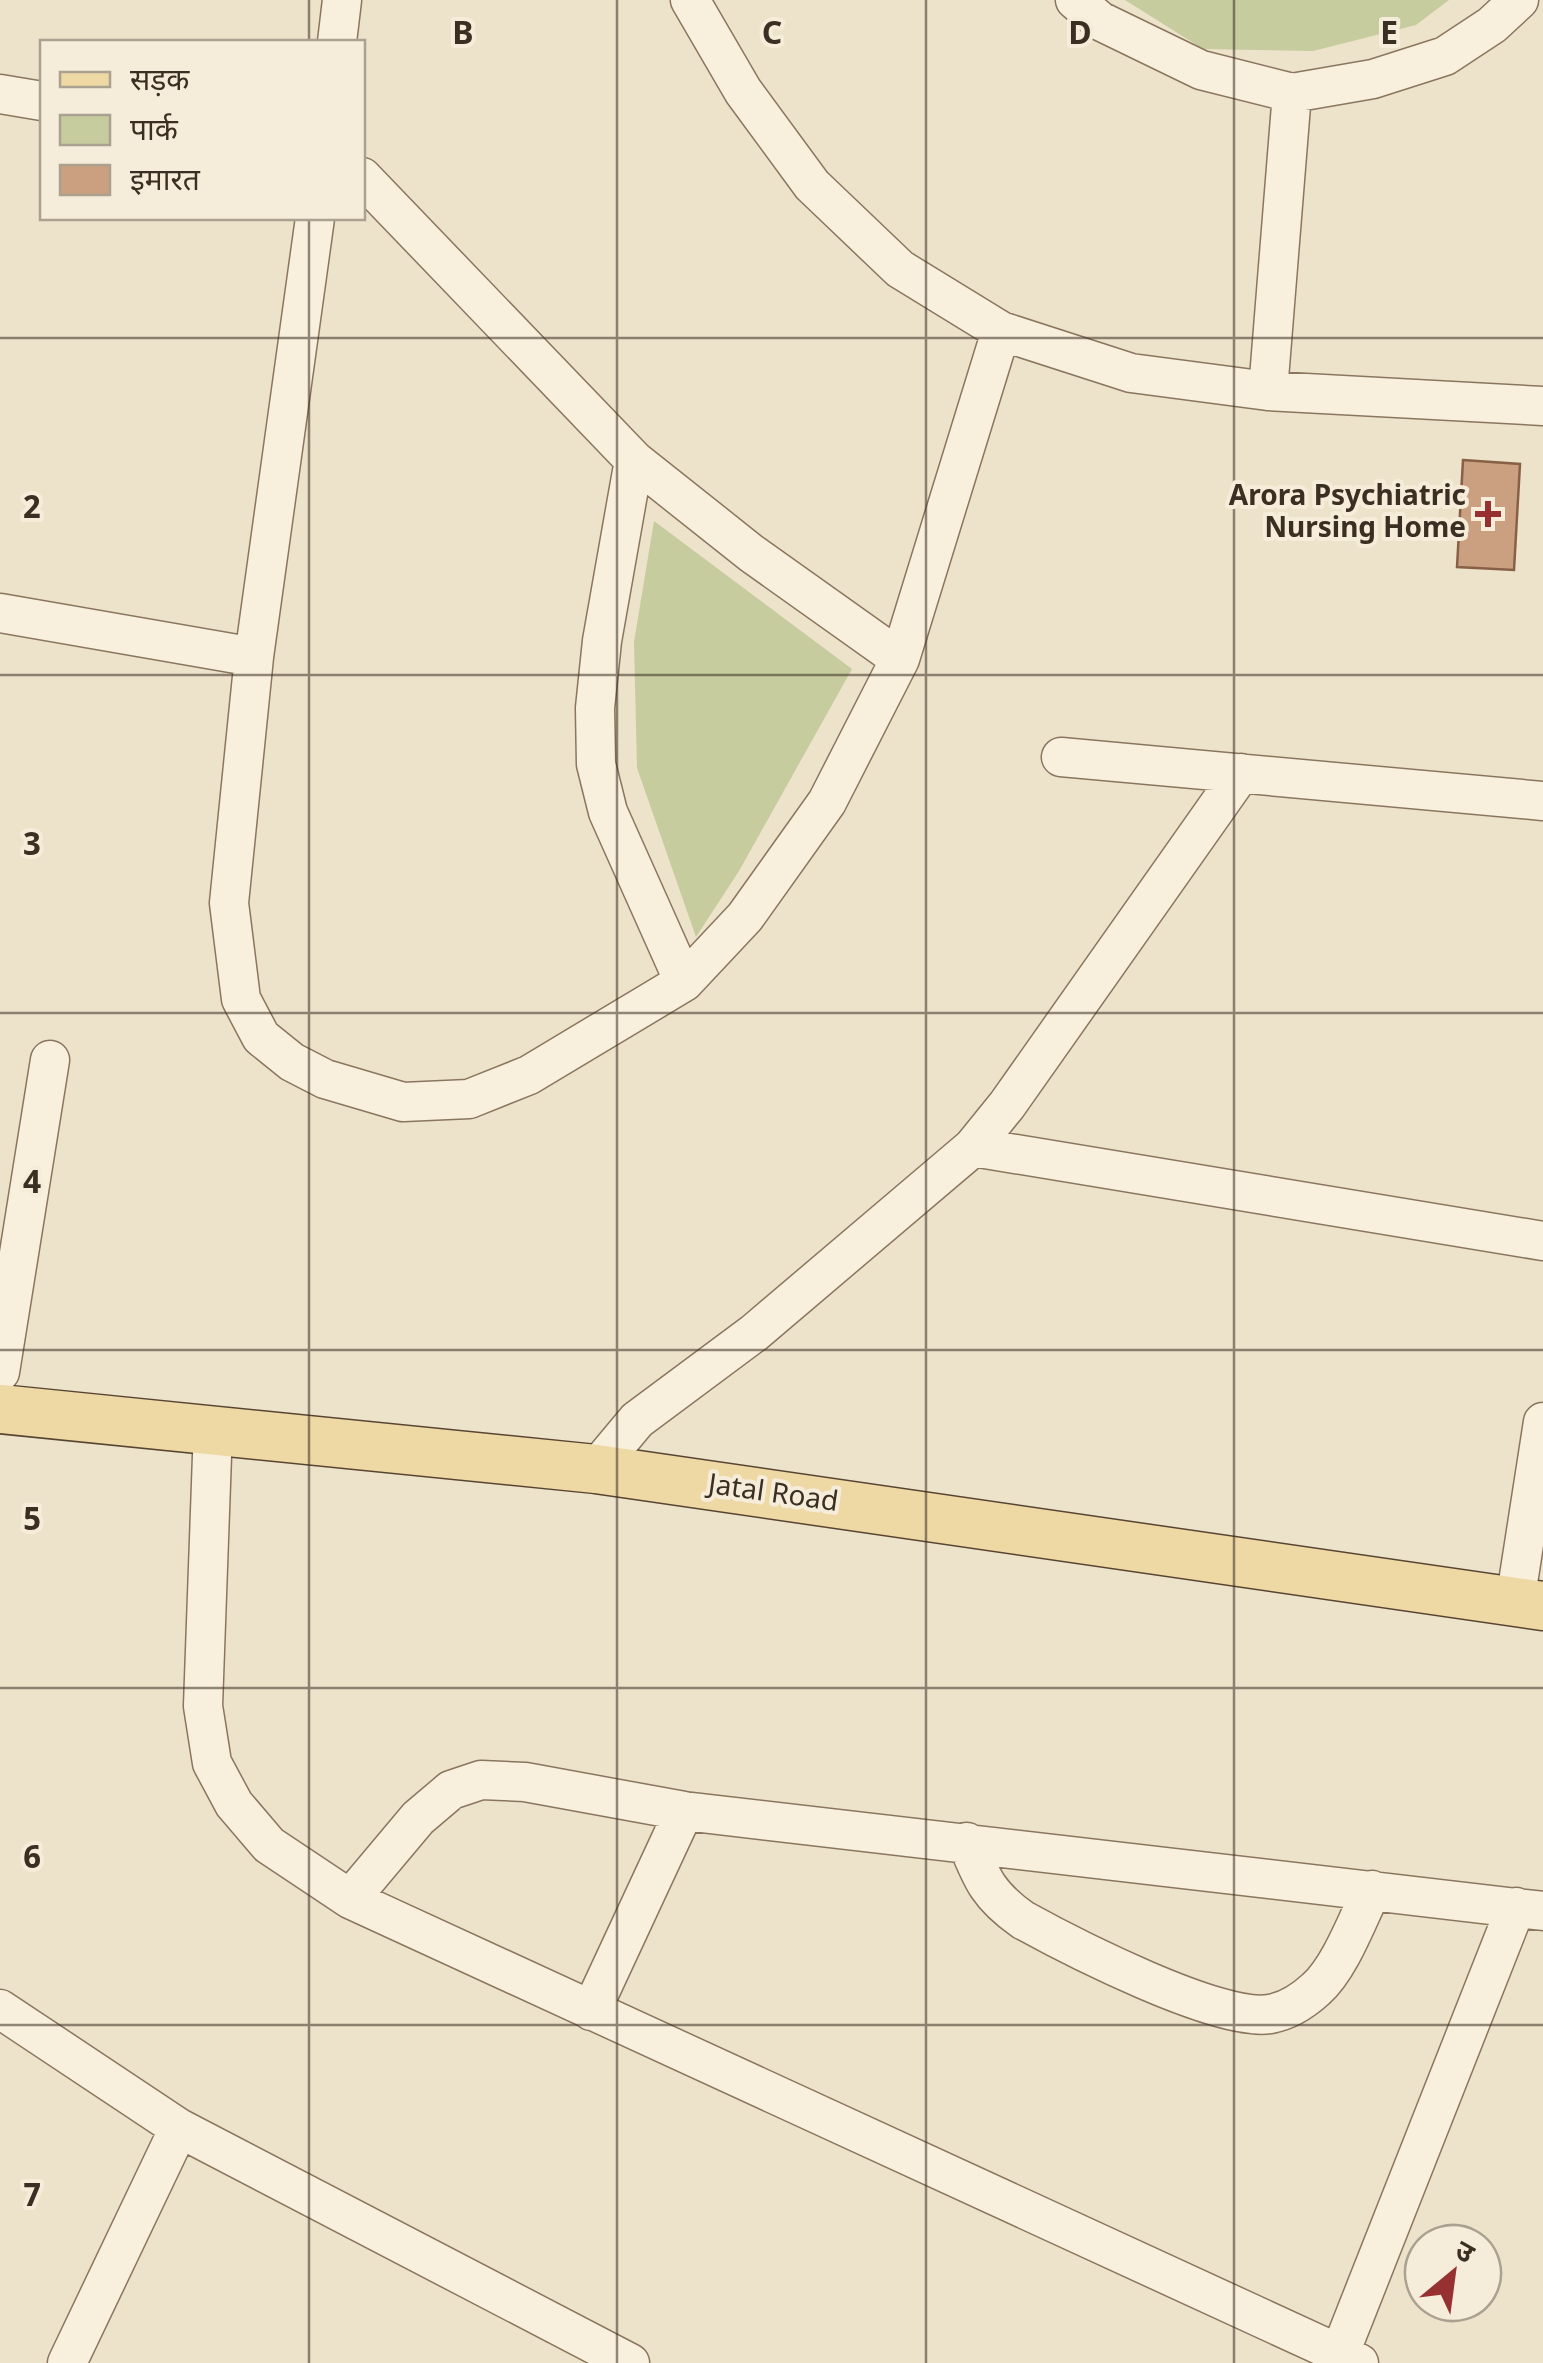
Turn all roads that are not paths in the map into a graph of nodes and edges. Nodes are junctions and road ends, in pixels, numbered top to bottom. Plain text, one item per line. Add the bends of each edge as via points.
1 (342, 0) edge
2 (690, 0) edge
3 (1075, 0) edge
4 (1519, 0) edge
5 (337, 40) edge
6 (1292, 93) junction
7 (0, 94) edge
8 (40, 101) edge
9 (365, 180) edge
10 (315, 220) edge
11 (1002, 331) junction
12 (1268, 391) junction
13 (1543, 406) edge
14 (634, 460) junction
15 (0, 613) edge
16 (254, 657) junction
17 (900, 659) junction
18 (1060, 757) dead end
19 (1240, 774) junction
20 (1543, 801) edge
21 (684, 982) junction
22 (50, 1060) dead end
23 (973, 1147) junction
24 (1543, 1241) edge
25 (0, 1372) edge
26 (0, 1409) edge
27 (1543, 1422) edge
28 (213, 1428) junction
29 (596, 1469) junction
30 (1529, 1604) edge
31 (684, 1811) junction
32 (968, 1842) junction
33 (1372, 1890) junction
34 (350, 1900) junction
35 (1529, 1909) edge
36 (0, 2009) edge
37 (592, 2012) junction
38 (180, 2128) junction
39 (1349, 2358) edge
40 (66, 2363) edge
41 (630, 2363) edge

1 - 5 street
2 - 11 street via 743,91 812,185 900,269
3 - 6 street via 1100,21 1201,70
4 - 6 street via 1444,56 1373,79
6 - 12 street
7 - 8 street
9 - 14 street
10 - 16 street
11 - 12 street via 1132,373
11 - 17 street
12 - 13 street
14 - 17 street
14 - 21 street via 602,642 596,764 608,812
15 - 16 street
16 - 21 street via 229,903 240,999 261,1037 292,1062 324,1079 403,1102 469,1099 529,1074
17 - 21 street via 827,802 745,917
18 - 19 street
19 - 20 street
19 - 23 street
22 - 25 street
23 - 24 street
23 - 29 street via 754,1333 637,1420
26 - 28 main road, Jatal Road
27 - 30 street
28 - 29 main road, Jatal Road
28 - 34 street via 203,1706 212,1763 234,1804 269,1845
29 - 30 main road, Jatal Road
31 - 32 street
31 - 34 street via 481,1780 451,1790 418,1818
31 - 37 street
32 - 33 street
32 - 33 street via 984,1884 1022,1920 1180,1994 1268,2015 1319,1987
33 - 35 street
34 - 37 street
35 - 39 street
36 - 38 street
37 - 39 street
38 - 40 street
38 - 41 street

